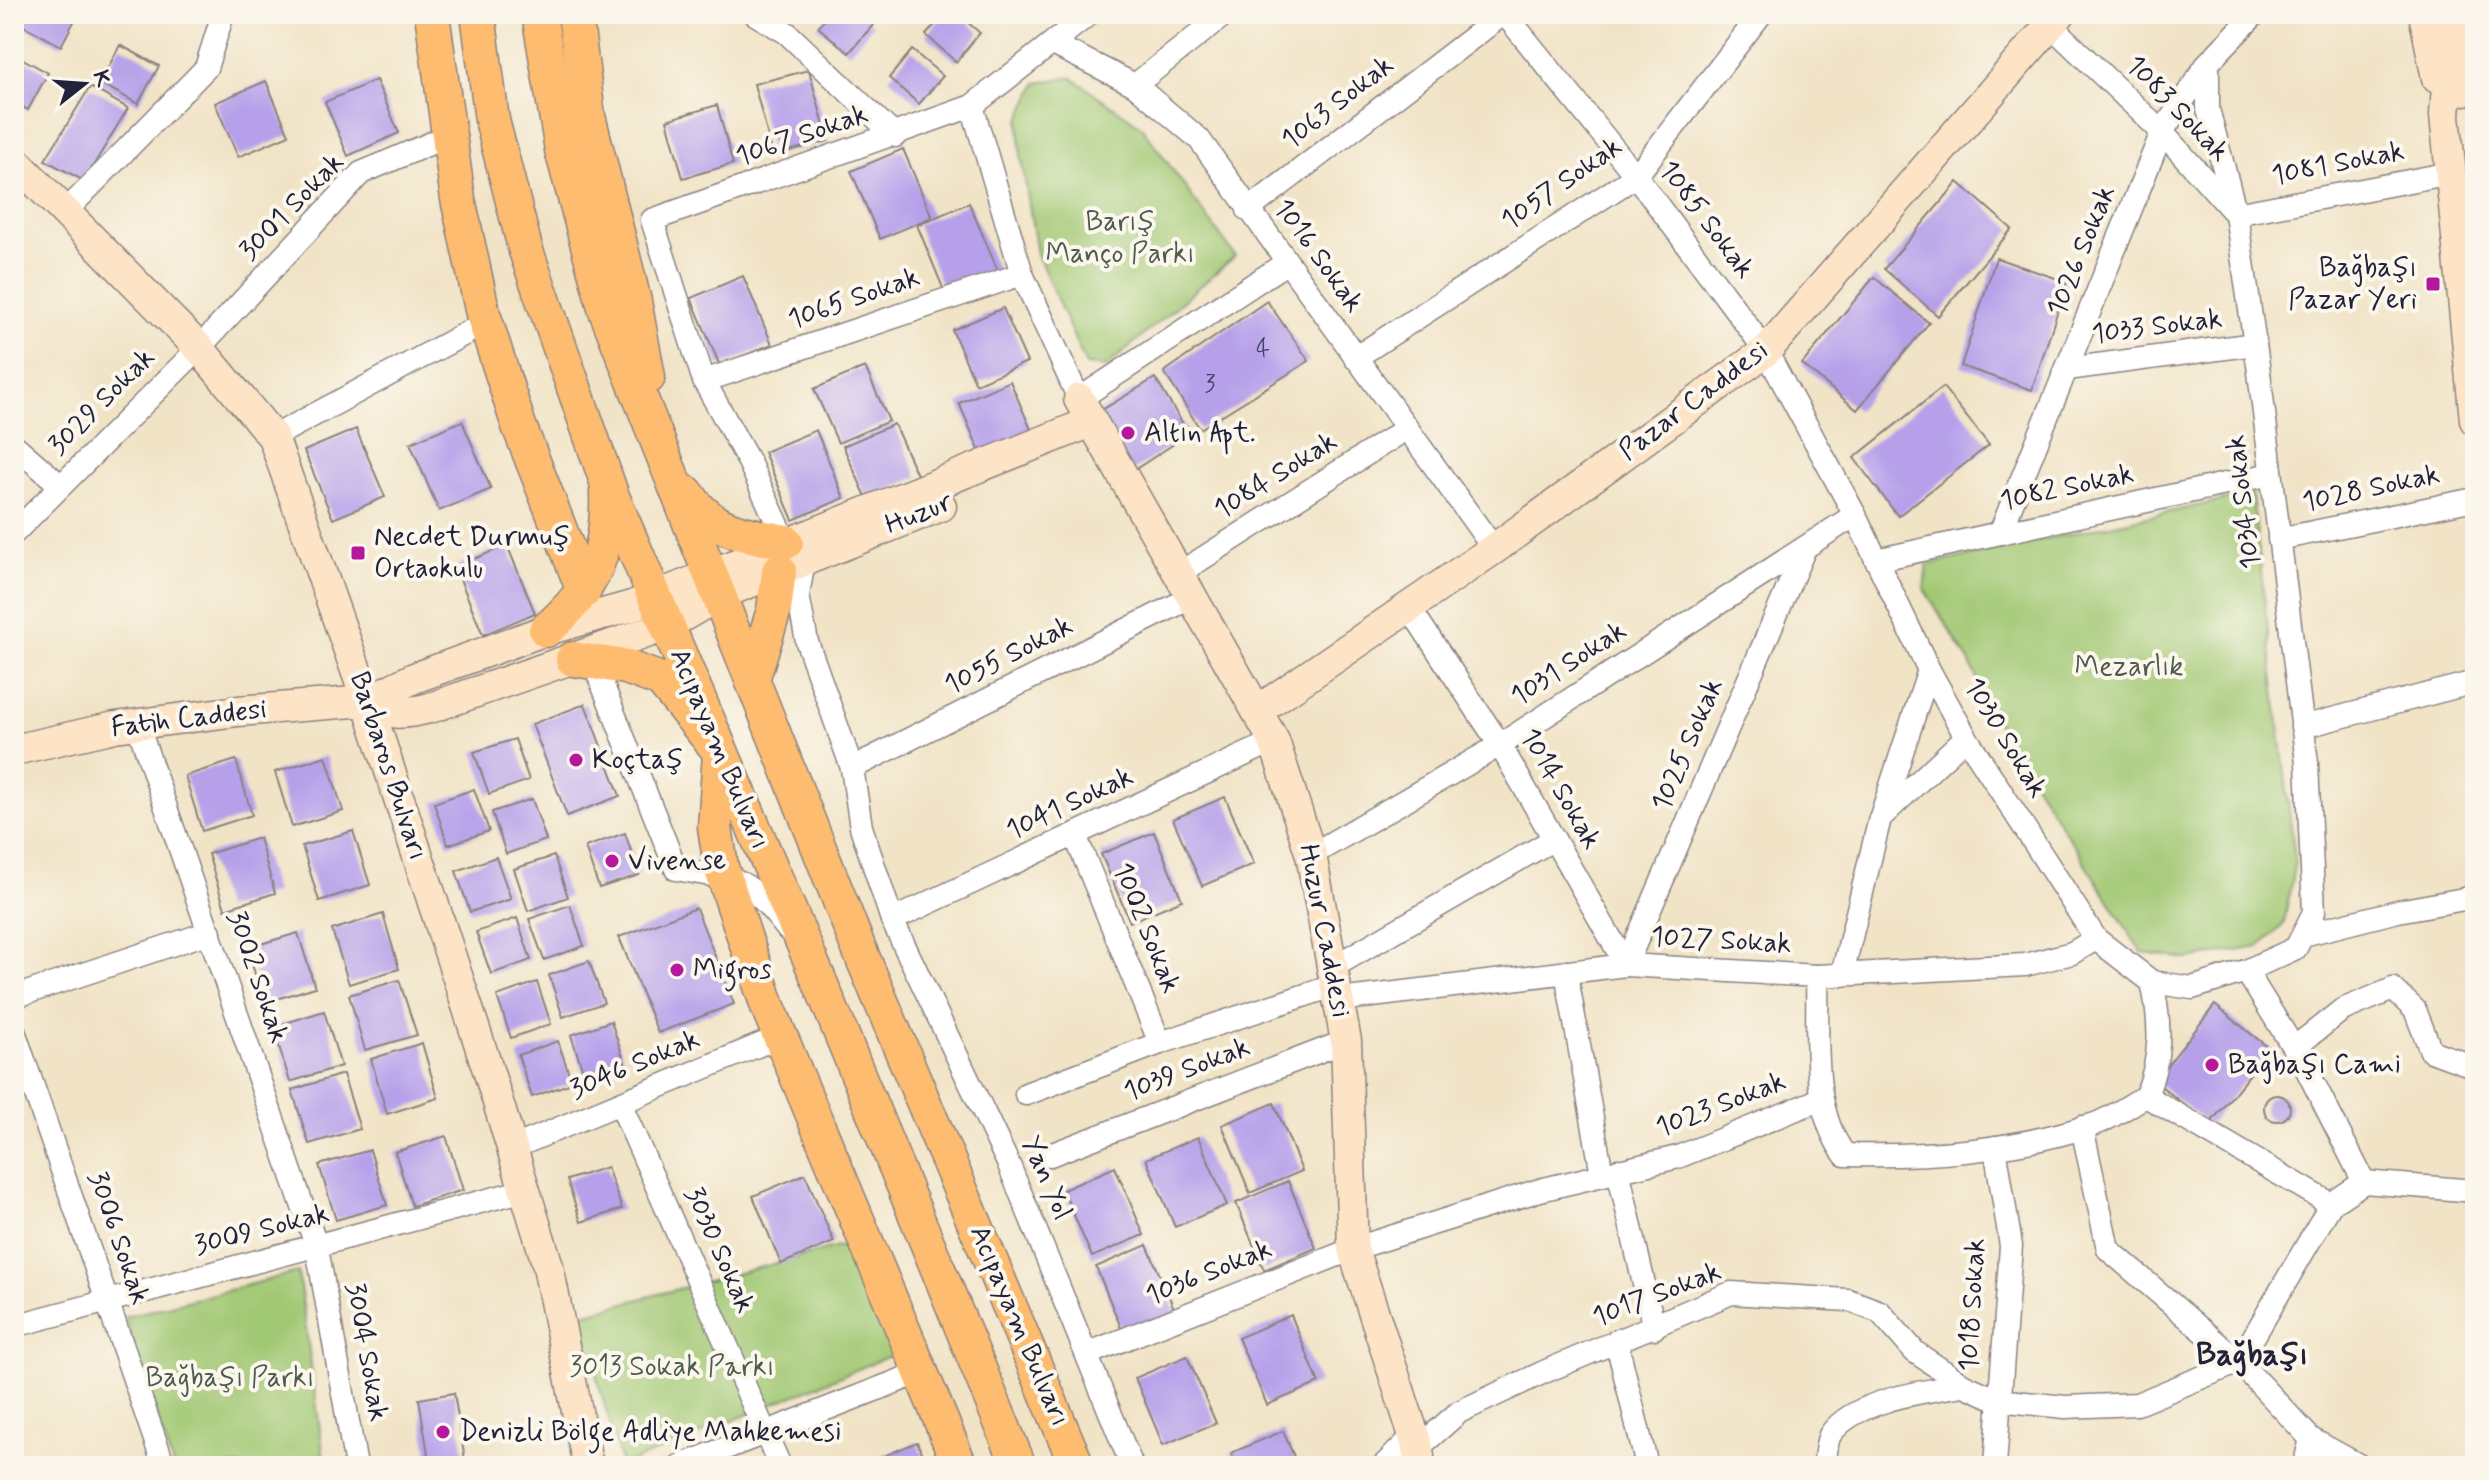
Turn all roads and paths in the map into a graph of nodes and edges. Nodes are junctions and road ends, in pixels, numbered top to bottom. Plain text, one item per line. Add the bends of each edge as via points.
1 (223, 14) edge
2 (432, 14) edge
3 (478, 14) edge
4 (539, 14) edge
5 (575, 14) edge
6 (755, 14) edge
7 (1089, 14) edge
8 (1225, 14) edge
9 (1761, 14) edge
10 (2255, 14) edge
11 (2424, 14) edge
12 (2452, 14) edge
13 (2050, 17) edge
14 (1514, 18) edge
15 (2475, 36) edge
16 (1053, 44) junction
17 (2208, 63) junction
18 (1135, 85) junction
19 (972, 106) junction
20 (2445, 115) junction
21 (2162, 132) junction
22 (448, 136) junction
23 (895, 136) junction
24 (14, 160) edge
25 (1636, 176) junction
26 (2462, 192) edge
27 (67, 210) junction
28 (1248, 210) junction
29 (2236, 214) junction
30 (2475, 252) edge
31 (1286, 263) junction
32 (1022, 274) junction
33 (485, 323) junction
34 (2255, 344) junction
35 (199, 348) junction
36 (1766, 351) junction
37 (1355, 358) junction
38 (2067, 369) junction
39 (704, 381) junction
40 (1089, 420) junction
41 (2475, 420) edge
42 (1406, 429) junction
43 (273, 437) junction
44 (14, 445) edge
45 (663, 456) junction
46 (2271, 474) junction
47 (607, 480) junction
48 (60, 485) junction
49 (2475, 499) edge
50 (1855, 515) junction
51 (14, 533) edge
52 (2000, 533) junction
53 (2279, 539) junction
54 (1805, 548) junction
55 (1494, 549) junction
56 (790, 558) junction
57 (1876, 560) junction
58 (716, 583) junction
59 (1185, 586) junction
60 (584, 591) junction
61 (1409, 607) junction
62 (661, 610) junction
63 (546, 630) junction
64 (583, 660) junction
65 (1929, 670) junction
66 (752, 680) junction
67 (2475, 682) edge
68 (367, 701) junction
69 (1257, 711) junction
70 (138, 726) junction
71 (2302, 727) junction
72 (1966, 737) junction
73 (1274, 741) junction
74 (1500, 745) junction
75 (14, 750) edge
76 (720, 752) junction
77 (852, 768) junction
78 (1880, 818) junction
79 (1075, 835) junction
80 (1554, 839) junction
81 (1311, 855) junction
82 (725, 878) junction
83 (2475, 897) edge
84 (892, 920) junction
85 (210, 932) junction
86 (2303, 935) junction
87 (2096, 939) junction
88 (808, 957) junction
89 (1626, 965) junction
90 (2246, 971) junction
91 (1566, 972) junction
92 (1842, 975) junction
93 (1817, 976) junction
94 (2152, 982) junction
95 (1336, 984) junction
96 (14, 997) edge
97 (14, 1031) edge
98 (781, 1036) junction
99 (1346, 1041) junction
100 (1160, 1043) junction
101 (2294, 1048) junction
102 (2475, 1067) edge
103 (1026, 1094) dead end
104 (2146, 1096) junction
105 (1821, 1099) junction
106 (620, 1103) junction
107 (2082, 1127) junction
108 (1995, 1147) junction
109 (512, 1148) junction
110 (1050, 1155) dead end
111 (1610, 1172) junction
112 (2364, 1182) junction
113 (525, 1190) junction
114 (2475, 1191) edge
115 (2331, 1204) junction
116 (317, 1248) junction
117 (1353, 1249) junction
118 (108, 1299) junction
119 (14, 1326) edge
120 (1654, 1328) junction
121 (1617, 1343) junction
122 (1087, 1354) junction
123 (2239, 1362) junction
124 (921, 1372) junction
125 (1964, 1385) junction
126 (1998, 1400) junction
127 (768, 1433) junction
128 (2311, 1439) junction
129 (1417, 1450) edge
130 (164, 1466) edge
131 (356, 1466) edge
132 (588, 1466) edge
133 (680, 1466) edge
134 (780, 1466) edge
135 (960, 1466) edge
136 (1019, 1466) edge
137 (1077, 1466) edge
138 (1132, 1466) edge
139 (1383, 1466) edge
140 (1647, 1466) edge
141 (1824, 1466) edge
142 (1995, 1466) edge
143 (2304, 1466) edge
144 (2360, 1466) edge

1 - 27 street via 206,68
2 - 22 main road
3 - 47 main road, Acıpayam Bulvarı via 492,120 525,248
4 - 45 main road, Acıpayam Bulvarı via 562,150 606,311
5 - 45 main road via 588,116 634,301
6 - 23 street via 787,33
7 - 16 street, 1067 Sokak
8 - 18 street
9 - 25 street, 1057 Sokak
10 - 17 street, 1026 Sokak
11 - 20 street
12 - 20 street
13 - 21 street, 1083 Sokak
13 - 36 street, Pazar Caddesi
14 - 25 street, 1085 Sokak
14 - 28 street, 1063 Sokak
15 - 26 street via 2464,73
16 - 18 street, 1016 Sokak
16 - 19 street, 1067 Sokak
17 - 21 street, 1026 Sokak
17 - 29 street, 1034 Sokak via 2208,109
18 - 28 street, 1016 Sokak via 1199,139
19 - 23 street, 1067 Sokak
19 - 32 street
20 - 26 street
21 - 29 street, 1083 Sokak
21 - 38 street, 1026 Sokak
22 - 33 main road
22 - 35 street, 3001 Sokak via 361,173
23 - 39 street, 1067 Sokak via 652,220
24 - 27 street, Barbaros Bulvarı
25 - 36 street, 1085 Sokak
25 - 37 street, 1057 Sokak
26 - 29 street, 1081 Sokak
26 - 30 street
26 - 41 street
27 - 35 street, Barbaros Bulvarı
28 - 31 street, 1016 Sokak
29 - 34 street, 1034 Sokak
31 - 37 street, 1016 Sokak
31 - 40 street
32 - 39 street, 1065 Sokak
32 - 40 street
33 - 43 street
33 - 60 main road
34 - 38 street, 1033 Sokak
34 - 46 street, 1034 Sokak
35 - 43 street, Barbaros Bulvarı
35 - 48 street, 3029 Sokak
36 - 50 street, 1030 Sokak
36 - 55 street, Pazar Caddesi
37 - 42 street, 1016 Sokak
38 - 52 street, 1026 Sokak
39 - 56 street via 749,462
40 - 56 street, Huzur
40 - 59 street, Huzur Caddesi
42 - 55 street, 1016 Sokak
42 - 59 street, 1084 Sokak
43 - 68 street, Barbaros Bulvarı
44 - 48 street
45 - 56 main road via 713,524
45 - 58 main road, Acıpayam Bulvarı
46 - 52 street, 1082 Sokak
46 - 53 street, 1034 Sokak
47 - 60 main road via 604,550
47 - 62 main road, Acıpayam Bulvarı
48 - 51 street, 3029 Sokak
49 - 53 street, 1028 Sokak
50 - 54 street, 1031 Sokak
50 - 57 street, 1030 Sokak
52 - 57 street, 1082 Sokak
53 - 71 street, 1034 Sokak
54 - 74 street, 1031 Sokak
54 - 89 street, 1025 Sokak
55 - 61 street, Pazar Caddesi
56 - 58 street, Huzur
56 - 66 main road
56 - 77 street, Yan Yol via 807,642
57 - 65 street, 1030 Sokak
58 - 62 street, Huzur
58 - 66 main road, Acıpayam Bulvarı
59 - 69 street, Huzur Caddesi
59 - 77 street, 1055 Sokak
60 - 63 main road
61 - 69 street, Pazar Caddesi
61 - 74 street, 1014 Sokak
62 - 63 street via 632,606
62 - 64 street
62 - 76 main road, Acıpayam Bulvarı
63 - 68 street via 414,678
64 - 68 street via 399,715 383,713
64 - 76 main road via 661,680
64 - 82 street via 676,869
65 - 72 street, 1030 Sokak
65 - 78 street
66 - 137 main road, Acıpayam Bulvarı
67 - 71 street
68 - 70 street, Fatih Caddesi via 238,711
68 - 109 street, Barbaros Bulvarı
69 - 73 street, Huzur Caddesi
70 - 75 street, Fatih Caddesi
70 - 85 street, 3002 Sokak
71 - 86 street, 1034 Sokak via 2314,912
72 - 78 street
72 - 87 street, 1030 Sokak
73 - 79 street, 1041 Sokak
73 - 81 street, Huzur Caddesi
74 - 80 street, 1014 Sokak
74 - 81 street, 1031 Sokak
76 - 82 main road via 715,827
76 - 88 main road, Acıpayam Bulvarı
77 - 84 street, Yan Yol via 861,827
78 - 92 street
79 - 84 street, 1041 Sokak
79 - 100 street, 1002 Sokak
80 - 89 street, 1014 Sokak
80 - 95 street
81 - 95 street, Huzur Caddesi
82 - 88 street via 755,889
82 - 98 main road
83 - 86 street
84 - 122 street, Yan Yol via 1009,1165
85 - 96 street
85 - 116 street, 3002 Sokak
86 - 90 street, 1030 Sokak via 2296,948
87 - 92 street, 1027 Sokak via 2072,953 2025,965
87 - 94 street, 1030 Sokak
88 - 136 main road, Acıpayam Bulvarı
89 - 91 street, 1027 Sokak
89 - 93 street, 1027 Sokak
90 - 94 street, 1030 Sokak via 2192,988
90 - 101 street
91 - 95 street, 1027 Sokak
91 - 111 street
92 - 93 street, 1027 Sokak
93 - 105 street
94 - 104 street via 2161,1023 2157,1069
95 - 99 street, Huzur Caddesi
95 - 100 street
97 - 118 street, 3006 Sokak
98 - 106 street, 3046 Sokak
98 - 124 main road
99 - 110 street, 1039 Sokak
99 - 117 street, Huzur Caddesi
100 - 103 street
101 - 102 street via 2342,1010 2393,989 2415,1010 2431,1051
101 - 112 street
104 - 107 street, 1023 Sokak
104 - 115 street
105 - 108 street, 1023 Sokak via 1835,1142 1845,1155 1914,1156
105 - 111 street, 1023 Sokak via 1678,1157
106 - 109 street, 3046 Sokak
106 - 127 street, 3030 Sokak
107 - 108 street, 1023 Sokak
107 - 123 street via 2108,1249
108 - 126 street, 1018 Sokak via 2011,1246
109 - 113 street, Barbaros Bulvarı
111 - 117 street, 1023 Sokak
111 - 120 street
112 - 114 street
112 - 115 street
113 - 116 street, 3009 Sokak
113 - 132 street, Barbaros Bulvarı via 548,1266
115 - 123 street
116 - 118 street, 3009 Sokak
116 - 131 street, 3004 Sokak
117 - 122 street, 1036 Sokak
117 - 129 street, Huzur Caddesi
118 - 119 street, 3009 Sokak
118 - 130 street, 3006 Sokak
120 - 121 street, 1017 Sokak
120 - 125 street, 1017 Sokak via 1731,1293 1848,1300 1880,1312 1915,1352
121 - 129 street, 1017 Sokak via 1459,1412
121 - 140 street
122 - 138 street, Yan Yol
123 - 126 street, 1017 Sokak via 2137,1404 2065,1407
123 - 128 street
124 - 127 street
124 - 135 main road
125 - 126 street, 1017 Sokak
125 - 141 street via 1902,1394 1849,1419 1829,1436
126 - 142 street, 1018 Sokak
127 - 133 street
127 - 134 street, 3030 Sokak
128 - 143 street
128 - 144 street
129 - 139 street, 1017 Sokak

